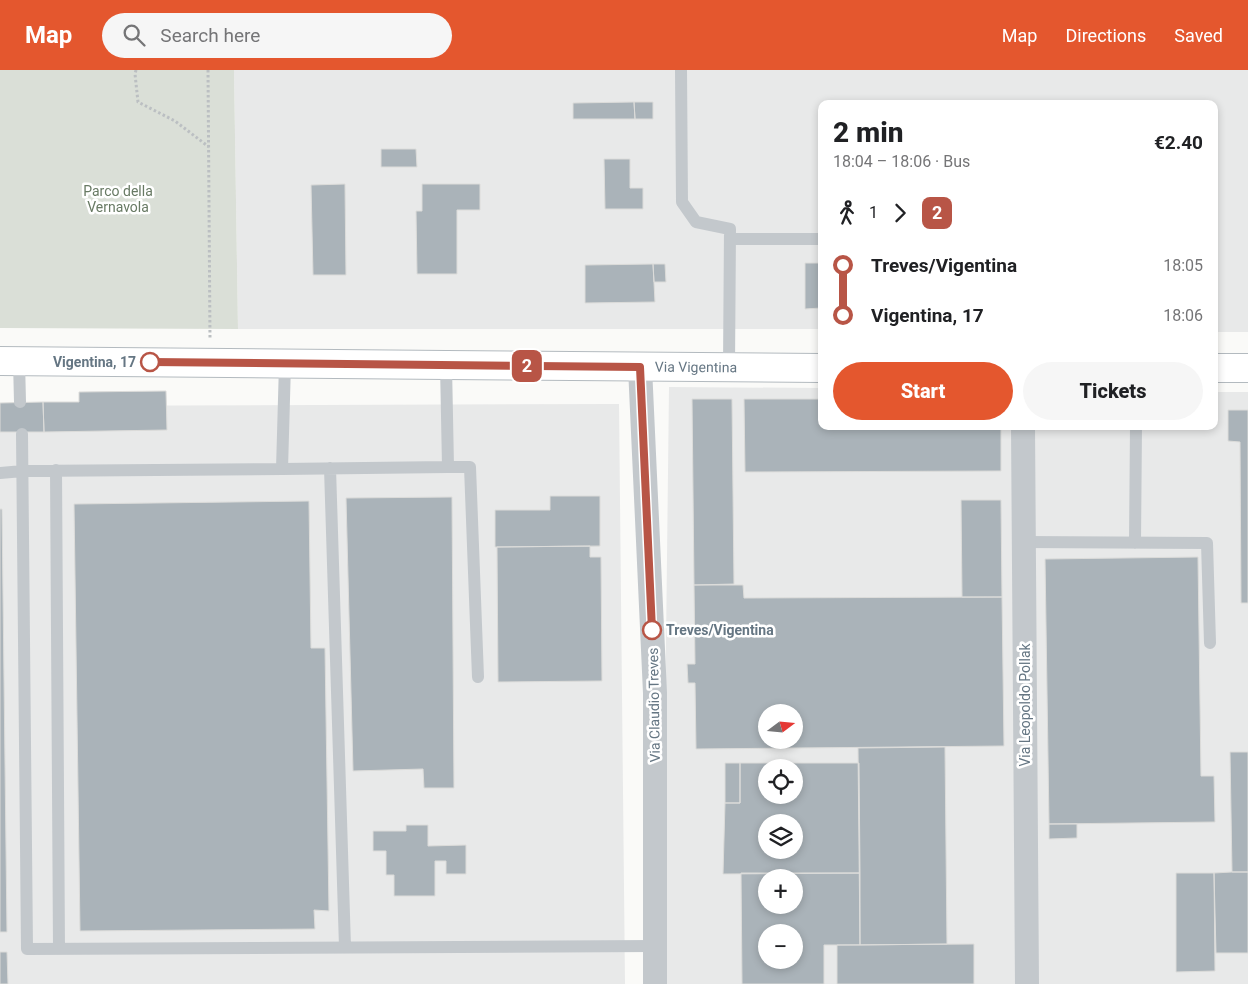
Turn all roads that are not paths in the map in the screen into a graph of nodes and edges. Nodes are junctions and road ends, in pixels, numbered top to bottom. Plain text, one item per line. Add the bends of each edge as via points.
1 (681, 70) edge
2 (730, 239) junction
3 (818, 239) edge
4 (10, 361) edge
5 (285, 364) junction
6 (446, 365) junction
7 (640, 367) junction
8 (729, 367) junction
9 (818, 368) edge
10 (1218, 368) edge
11 (1248, 368) edge
12 (20, 402) dead end
13 (1023, 430) edge
14 (1136, 430) edge
15 (22, 434) dead end
16 (448, 467) junction
17 (330, 468) junction
18 (282, 469) junction
19 (56, 470) junction
20 (23, 471) junction
21 (0, 473) edge
22 (1024, 542) junction
23 (1135, 542) junction
24 (1210, 643) dead end
25 (478, 677) dead end
26 (655, 946) junction
27 (344, 947) junction
28 (59, 948) junction
29 (655, 984) edge
30 (1027, 984) edge

1 - 2 lane via 682,202 696,222 730,229
2 - 3 lane
2 - 8 lane
4 - 5 street, Via Vigentina
4 - 12 lane
5 - 6 street, Via Vigentina
5 - 18 lane
6 - 7 street, Via Vigentina
6 - 16 lane
7 - 8 street, Via Vigentina
7 - 26 street, Via Claudio Treves via 655,693
8 - 9 street, Via Vigentina
10 - 11 street
13 - 22 street, Via Leopoldo Pollak
14 - 23 lane
15 - 20 lane
16 - 17 lane
16 - 25 lane via 470,467
17 - 18 lane
17 - 27 lane
18 - 19 lane
19 - 20 lane
19 - 28 lane
20 - 21 lane
20 - 28 lane via 27,949
22 - 23 lane
22 - 30 street, Via Leopoldo Pollak
23 - 24 lane via 1207,543
26 - 27 lane
26 - 29 street, Via Claudio Treves
27 - 28 lane

